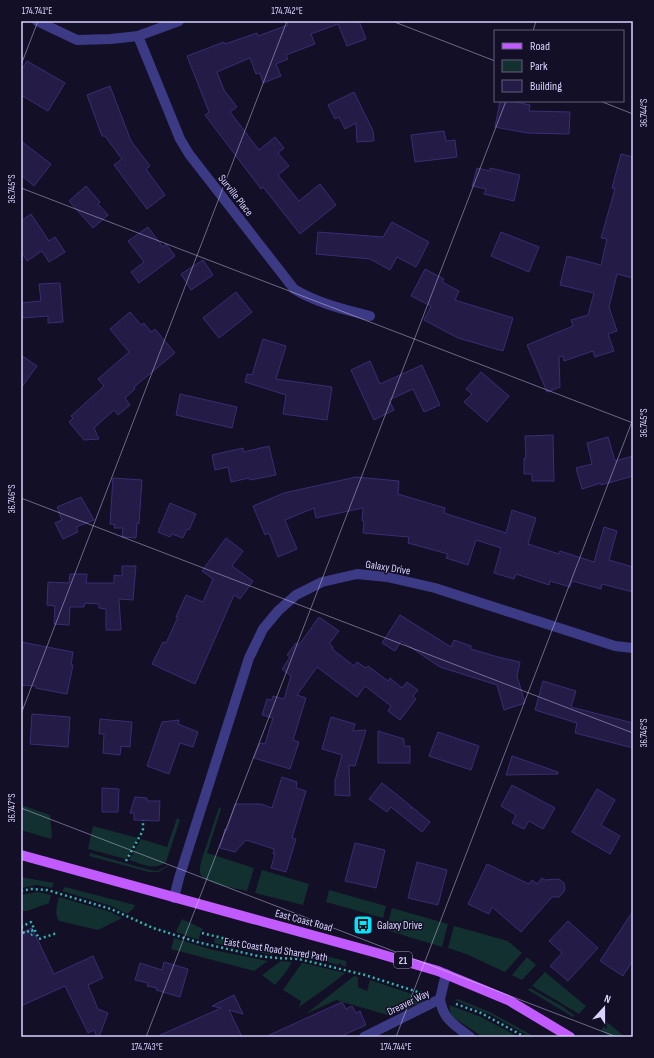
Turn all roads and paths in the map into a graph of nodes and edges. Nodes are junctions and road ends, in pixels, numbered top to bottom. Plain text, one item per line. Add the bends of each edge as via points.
1 (37, 21) edge
2 (179, 21) edge
3 (138, 36) junction
4 (370, 316) dead end
5 (633, 648) edge
6 (144, 820) dead end
7 (21, 855) edge
8 (126, 861) dead end
9 (21, 891) edge
10 (174, 898) junction
11 (21, 927) edge
12 (57, 933) dead end
13 (202, 933) dead end
14 (31, 935) dead end
15 (282, 951) dead end
16 (446, 974) junction
17 (440, 999) junction
18 (364, 1037) edge
19 (470, 1037) edge
20 (525, 1037) edge
21 (570, 1037) edge

1 - 3 street via 77,40
2 - 3 street
3 - 4 street, Surville Place via 180,139 189,154 294,289 324,304
5 - 10 street, Galaxy Drive via 615,646 435,588 387,577 357,574 322,582 296,595 263,629 249,658
6 - 8 path via 141,834
7 - 10 main road, East Coast Road / 21
9 - 17 path, East Coast Road Shared Path via 46,890 111,909 153,928 197,942 258,956 300,959 365,975
10 - 16 main road, East Coast Road / 21 via 377,952
11 - 12 path via 31,922 39,939
11 - 14 path via 24,933 32,930
13 - 15 path
16 - 17 street, Dreaver Way
16 - 21 main road, East Coast Road / 21 via 510,1001
17 - 18 street, Dreaver Way
17 - 19 street via 445,1017
17 - 20 path, East Coast Road Shared Path via 481,1013

